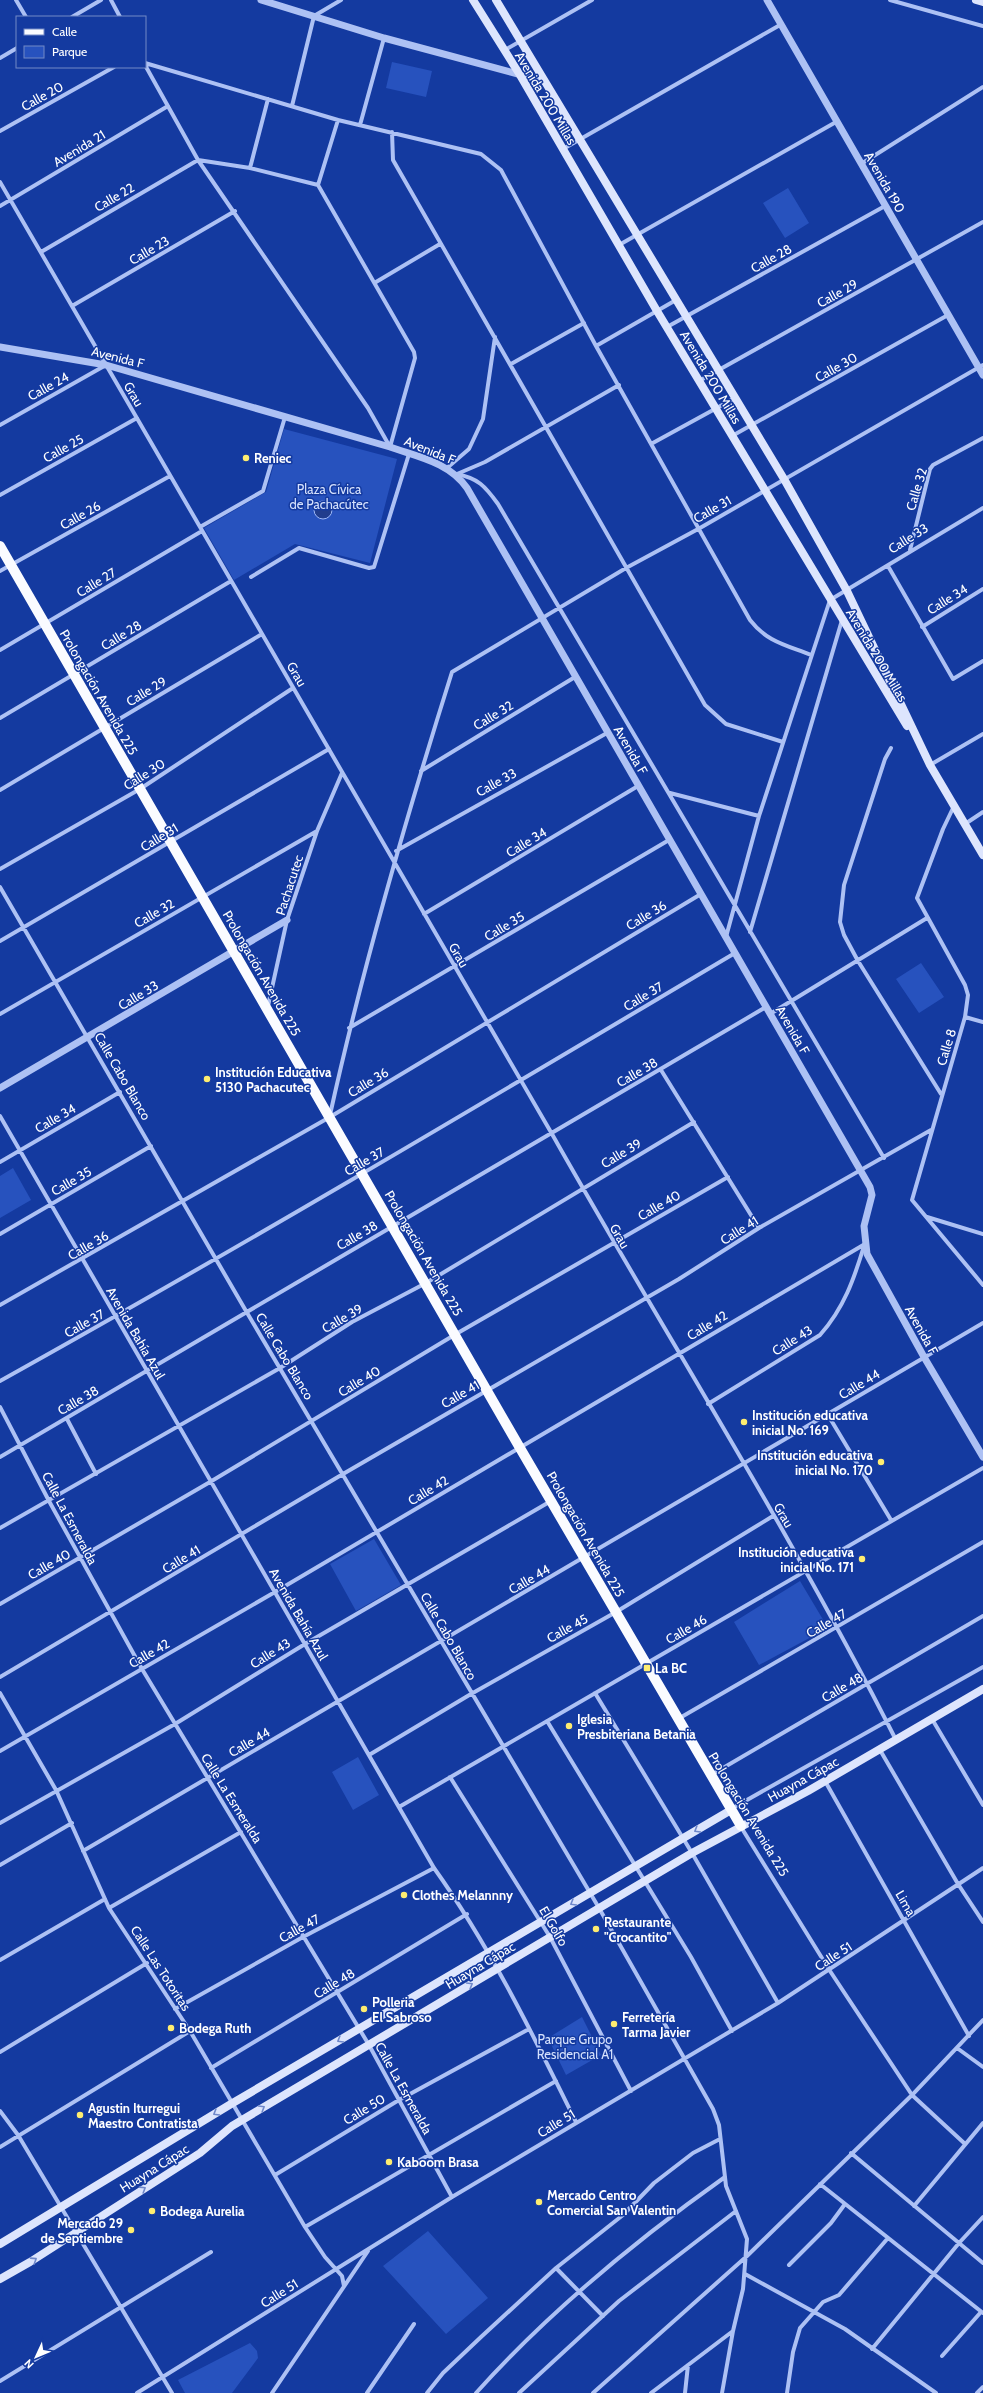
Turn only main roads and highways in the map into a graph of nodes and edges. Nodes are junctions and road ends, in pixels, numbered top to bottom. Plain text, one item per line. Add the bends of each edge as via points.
1 (473, 0) edge
2 (496, 0) edge
3 (976, 0) edge
4 (983, 2) edge
5 (0, 546) edge
6 (930, 765) junction
7 (983, 855) edge
8 (983, 1689) edge
9 (731, 1810) junction
10 (741, 1826) junction
11 (0, 2244) edge
12 (0, 2279) edge

1 - 6 main road, Avenida 200 Millas
2 - 6 main road, Avenida 200 Millas via 784,479 847,591
3 - 4 main road
5 - 9 main road, Prolongación Avenida 225
6 - 7 main road, Avenida 200 Millas
8 - 10 main road, Huayna Cápac via 880,1750
9 - 10 main road, Prolongación Avenida 225
9 -> 11 main road, Huayna Cápac via 359,2028
12 -> 10 main road, Huayna Cápac via 200,2153 241,2121

